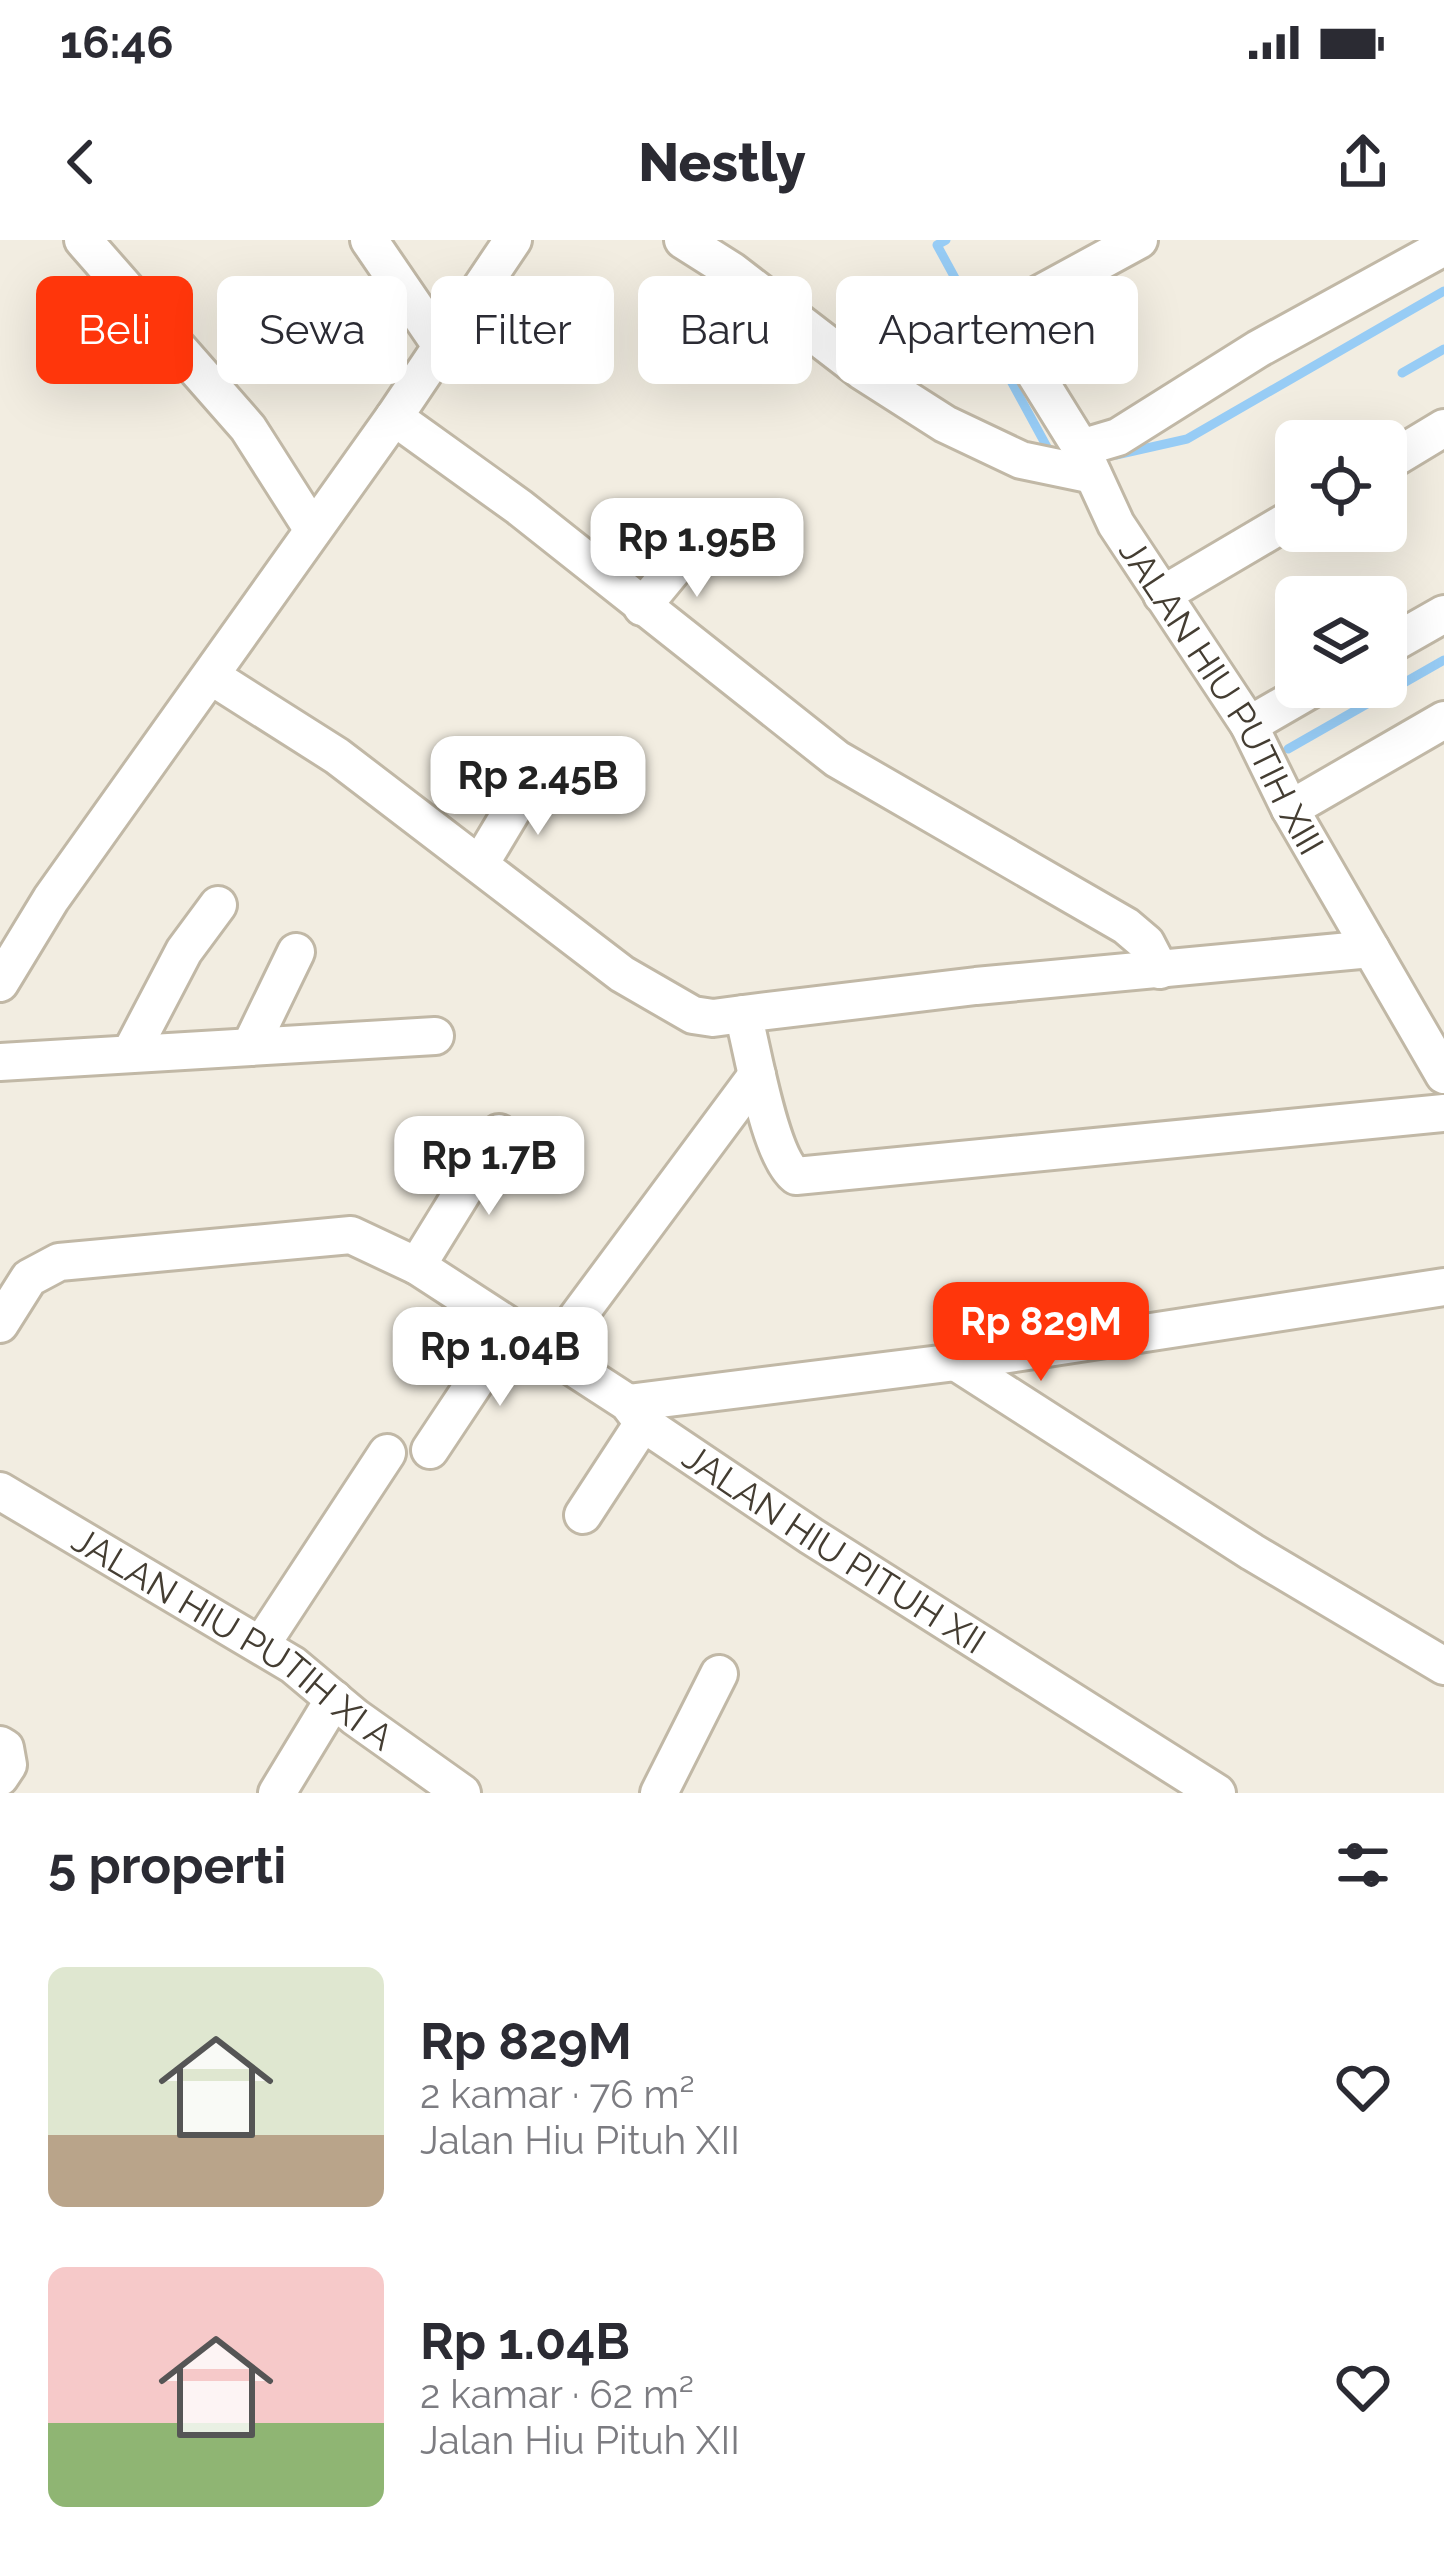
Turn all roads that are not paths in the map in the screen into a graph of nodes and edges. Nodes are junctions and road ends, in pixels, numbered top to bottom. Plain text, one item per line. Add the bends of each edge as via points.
1 (83, 240) edge
2 (368, 240) edge
3 (513, 240) edge
4 (683, 240) edge
5 (1139, 240) edge
6 (1444, 247) edge
7 (489, 276) edge
8 (431, 331) edge
9 (431, 363) edge
10 (394, 417) junction
11 (1444, 428) edge
12 (1407, 450) edge
13 (1087, 462) junction
14 (1275, 528) edge
15 (313, 530) junction
16 (694, 544) dead end
17 (1162, 595) junction
18 (642, 608) junction
19 (1444, 614) edge
20 (1407, 635) edge
21 (211, 676) junction
22 (1279, 708) edge
23 (1444, 720) edge
24 (1249, 725) junction
25 (534, 774) dead end
26 (1291, 809) junction
27 (480, 865) junction
28 (218, 904) dead end
29 (1371, 949) junction
30 (296, 952) dead end
31 (1160, 970) junction
32 (0, 983) edge
33 (743, 1014) junction
34 (435, 1036) dead end
35 (250, 1047) junction
36 (130, 1054) junction
37 (0, 1062) edge
38 (757, 1075) junction
39 (1444, 1075) edge
40 (1444, 1113) edge
41 (499, 1133) dead end
42 (417, 1266) junction
43 (1444, 1287) edge
44 (0, 1324) edge
45 (511, 1328) junction
46 (550, 1354) junction
47 (956, 1362) junction
48 (635, 1413) junction
49 (430, 1450) dead end
50 (387, 1453) dead end
51 (0, 1491) edge
52 (583, 1515) dead end
53 (261, 1645) junction
54 (1444, 1666) edge
55 (719, 1674) dead end
56 (334, 1699) junction
57 (0, 1745) edge
58 (0, 1777) edge
59 (456, 1792) edge
60 (277, 1793) edge
61 (658, 1793) edge
62 (1217, 1793) edge

1 - 15 street via 248,428
2 - 8 street
3 - 7 street
4 - 13 street via 946,424 1021,460
5 - 13 street, JALAN HIU PUTIH XIII via 1012,314 1013,340
6 - 13 street via 1258,349
9 - 10 street
10 - 15 street
10 - 18 street
11 - 12 street
13 - 17 street, JALAN HIU PUTIH XIII
14 - 17 street
15 - 21 street
16 - 18 street
17 - 24 street, JALAN HIU PUTIH XIII
18 - 31 street via 837,759 1126,926
19 - 20 street
21 - 27 street via 338,756
21 - 32 street
22 - 24 street
23 - 26 street
24 - 26 street, JALAN HIU PUTIH XIII
25 - 27 street
26 - 29 street, JALAN HIU PUTIH XIII
27 - 33 street via 622,974 692,1015
28 - 36 street
29 - 31 street
29 - 39 street, JALAN HIU PUTIH XIII
30 - 35 street
31 - 33 street
33 - 38 street
34 - 35 street
35 - 36 street
36 - 37 street
38 - 40 street via 779,1157 807,1176
38 - 46 street
41 - 42 street
42 - 44 street, JALAN HIU PITUH XII via 351,1235 59,1262 29,1278
42 - 45 street, JALAN HIU PITUH XII
43 - 47 street
45 - 46 street, JALAN HIU PITUH XII
45 - 49 street
46 - 48 street, JALAN HIU PITUH XII
47 - 48 street
47 - 54 street
48 - 52 street
48 - 62 street, JALAN HIU PITUH XII via 812,1536
50 - 53 street
51 - 53 street, JALAN HIU PUTIH XI A
53 - 56 street, JALAN HIU PUTIH XI A
55 - 61 street
56 - 59 street, JALAN HIU PUTIH XI A
56 - 60 street
57 - 58 street via 8,1766

